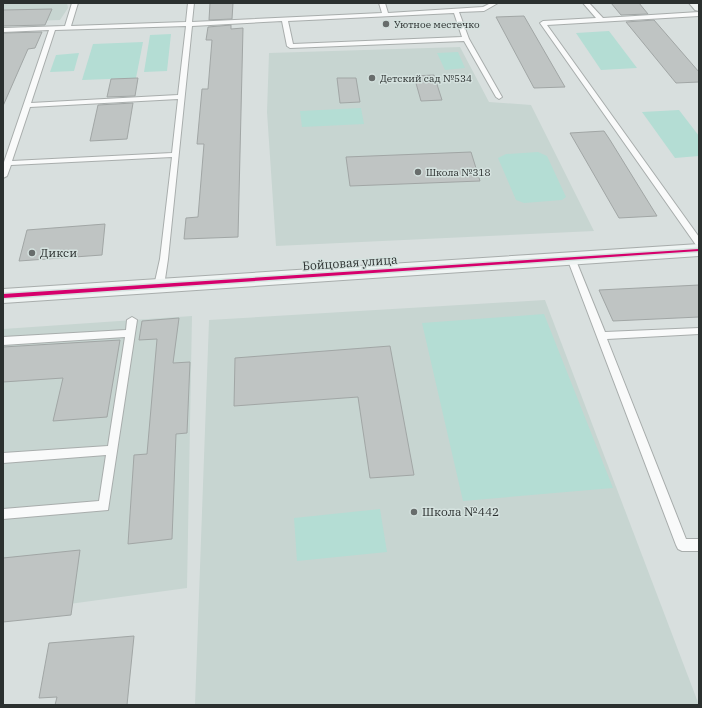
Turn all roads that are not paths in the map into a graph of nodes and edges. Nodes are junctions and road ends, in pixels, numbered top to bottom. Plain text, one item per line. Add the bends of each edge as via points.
1 (75, 3) edge
2 (191, 3) edge
3 (382, 3) edge
4 (495, 3) edge
5 (586, 3) edge
6 (695, 3) edge
7 (699, 8) edge
8 (456, 11) junction
9 (386, 14) junction
10 (699, 14) edge
11 (285, 19) junction
12 (600, 20) junction
13 (190, 24) junction
14 (53, 28) junction
15 (67, 28) junction
16 (3, 30) edge
17 (466, 39) junction
18 (182, 97) junction
19 (499, 97) dead end
20 (26, 105) junction
21 (176, 154) junction
22 (8, 163) junction
23 (3, 176) edge
24 (699, 243) edge
25 (699, 250) edge
26 (570, 258) junction
27 (159, 286) junction
28 (3, 296) edge
29 (132, 320) dead end
30 (699, 331) edge
31 (130, 333) junction
32 (600, 336) junction
33 (3, 341) edge
34 (112, 450) junction
35 (3, 458) edge
36 (3, 514) edge
37 (699, 545) edge

1 - 15 lane
2 - 13 lane
3 - 9 lane
4 - 8 lane via 484,9
5 - 12 lane
6 - 7 street
8 - 9 lane
8 - 17 lane
9 - 11 lane
10 - 12 lane
11 - 13 lane
11 - 17 lane via 290,46
12 - 24 lane via 543,23
13 - 15 lane
13 - 18 lane
14 - 15 lane
14 - 16 lane
14 - 20 lane
17 - 19 lane
18 - 20 lane
18 - 21 lane
20 - 22 lane
21 - 22 lane
21 - 27 lane
22 - 23 lane
25 - 26 street, Бойцовая улица
26 - 27 street, Бойцовая улица
26 - 32 lane
27 - 28 street, Бойцовая улица
29 - 31 lane
30 - 32 lane
31 - 33 lane
31 - 34 lane
32 - 37 lane via 682,545
34 - 35 lane
34 - 36 lane via 104,506

